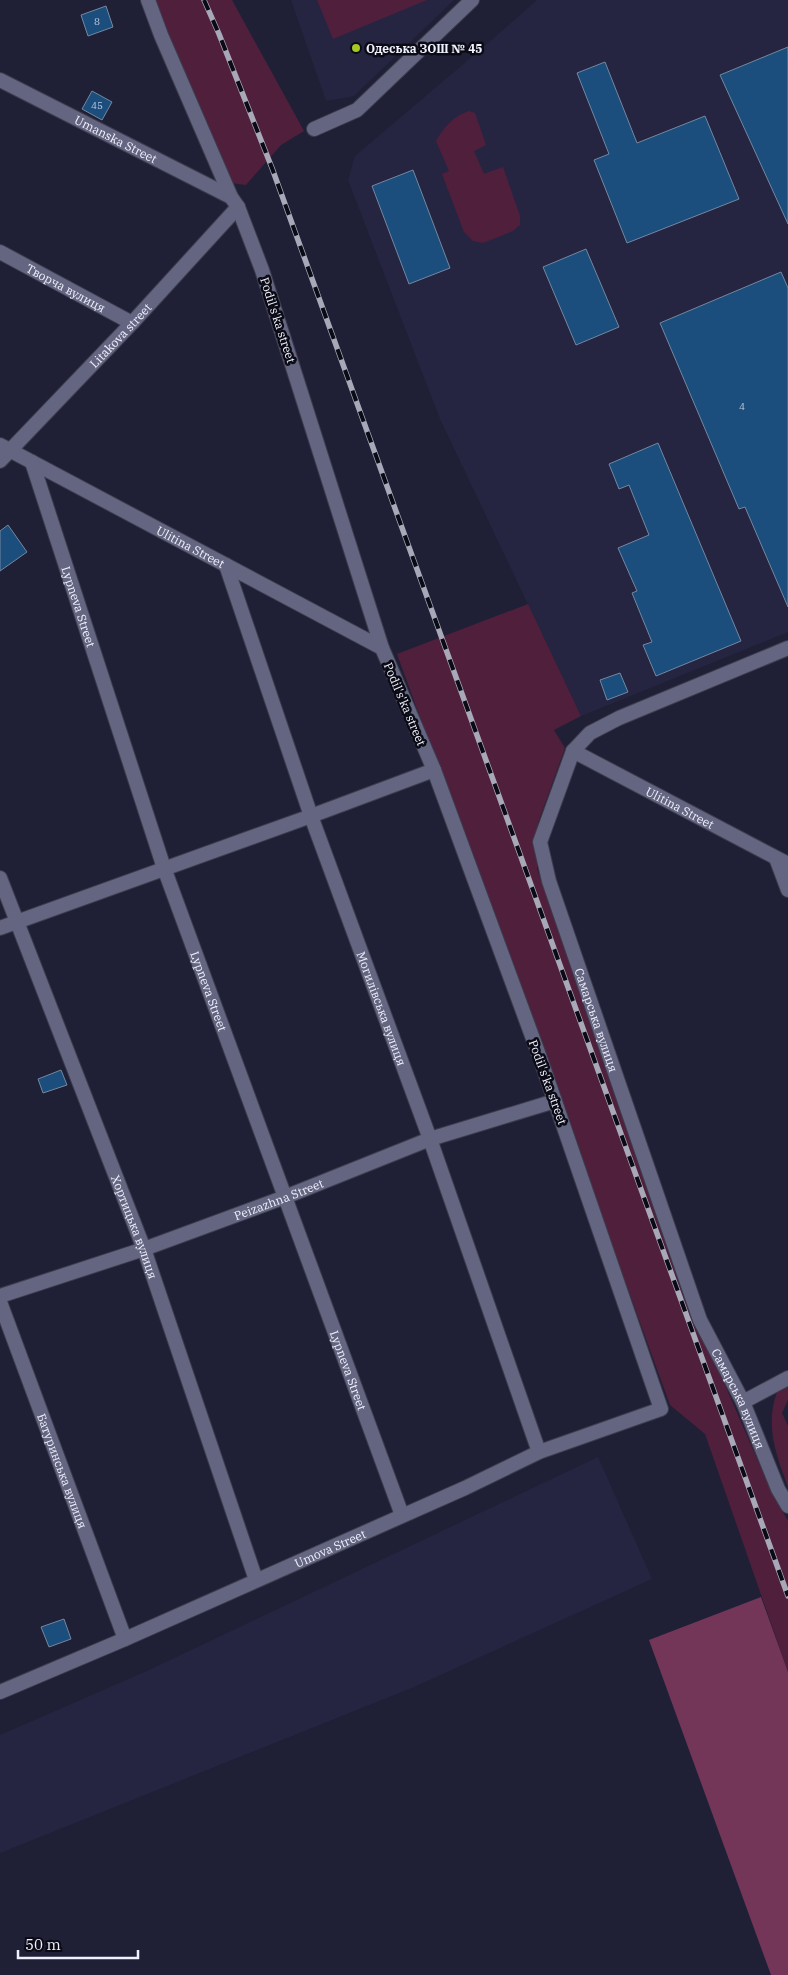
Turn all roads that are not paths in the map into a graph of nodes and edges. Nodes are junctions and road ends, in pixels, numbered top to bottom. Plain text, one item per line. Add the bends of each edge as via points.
1 (148, 0) edge
2 (472, 0) edge
3 (0, 80) edge
4 (314, 129) dead end
5 (235, 202) junction
6 (0, 252) edge
7 (132, 323) junction
8 (5, 448) edge
9 (0, 461) edge
10 (32, 462) junction
11 (226, 564) junction
12 (382, 648) junction
13 (788, 648) edge
14 (573, 751) junction
15 (434, 770) junction
16 (311, 816) junction
17 (782, 861) edge
18 (164, 868) junction
19 (0, 878) edge
20 (788, 890) edge
21 (17, 923) junction
22 (0, 928) edge
23 (555, 1101) junction
24 (430, 1140) junction
25 (285, 1197) junction
26 (144, 1249) junction
27 (0, 1296) edge
28 (0, 1302) edge
29 (788, 1378) edge
30 (743, 1402) junction
31 (661, 1409) joint
32 (539, 1452) junction
33 (788, 1506) edge
34 (402, 1515) junction
35 (256, 1580) junction
36 (124, 1639) junction
37 (0, 1692) edge

1 - 5 street, Podil's'ka street
2 - 4 street via 356,110
3 - 5 street, Umanska Street
5 - 7 street, Litakova street
5 - 12 street, Podil's'ka street via 262,270
6 - 7 street, Творча вулиця
7 - 8 street, Litakova street
8 - 9 street, Litakova street
8 - 10 street, Ulitina Street
10 - 11 street, Ulitina Street
10 - 18 street, Lypneva Street
11 - 12 street, Ulitina Street
11 - 16 street, Могилівська вулиця
12 - 15 street, Podil's'ka street
13 - 14 street, Самарська вулиця via 619,718 590,733
14 - 17 street, Ulitina Street
14 - 30 street, Самарська вулиця via 540,842 549,881 700,1320
15 - 16 street
15 - 23 street, Podil's'ka street
16 - 18 street
16 - 24 street, Могилівська вулиця
17 - 20 street
18 - 21 street
18 - 25 street, Lypneva Street
19 - 21 street, Хортицька вулиця
21 - 22 street
21 - 26 street, Хортицька вулиця
23 - 24 street, Peizazhna Street
23 - 31 street, Podil's'ka street
24 - 25 street, Peizazhna Street
24 - 32 street, Могилівська вулиця
25 - 26 street, Peizazhna Street
25 - 34 street, Lypneva Street
26 - 27 street, Peizazhna Street
26 - 35 street, Хортицька вулиця
28 - 36 street, Батуринська вулиця
29 - 30 street
30 - 33 street, Самарська вулиця
31 - 32 street, Umova Street
32 - 34 street, Umova Street
34 - 35 street, Umova Street
35 - 36 street, Umova Street
36 - 37 street, Umova Street

